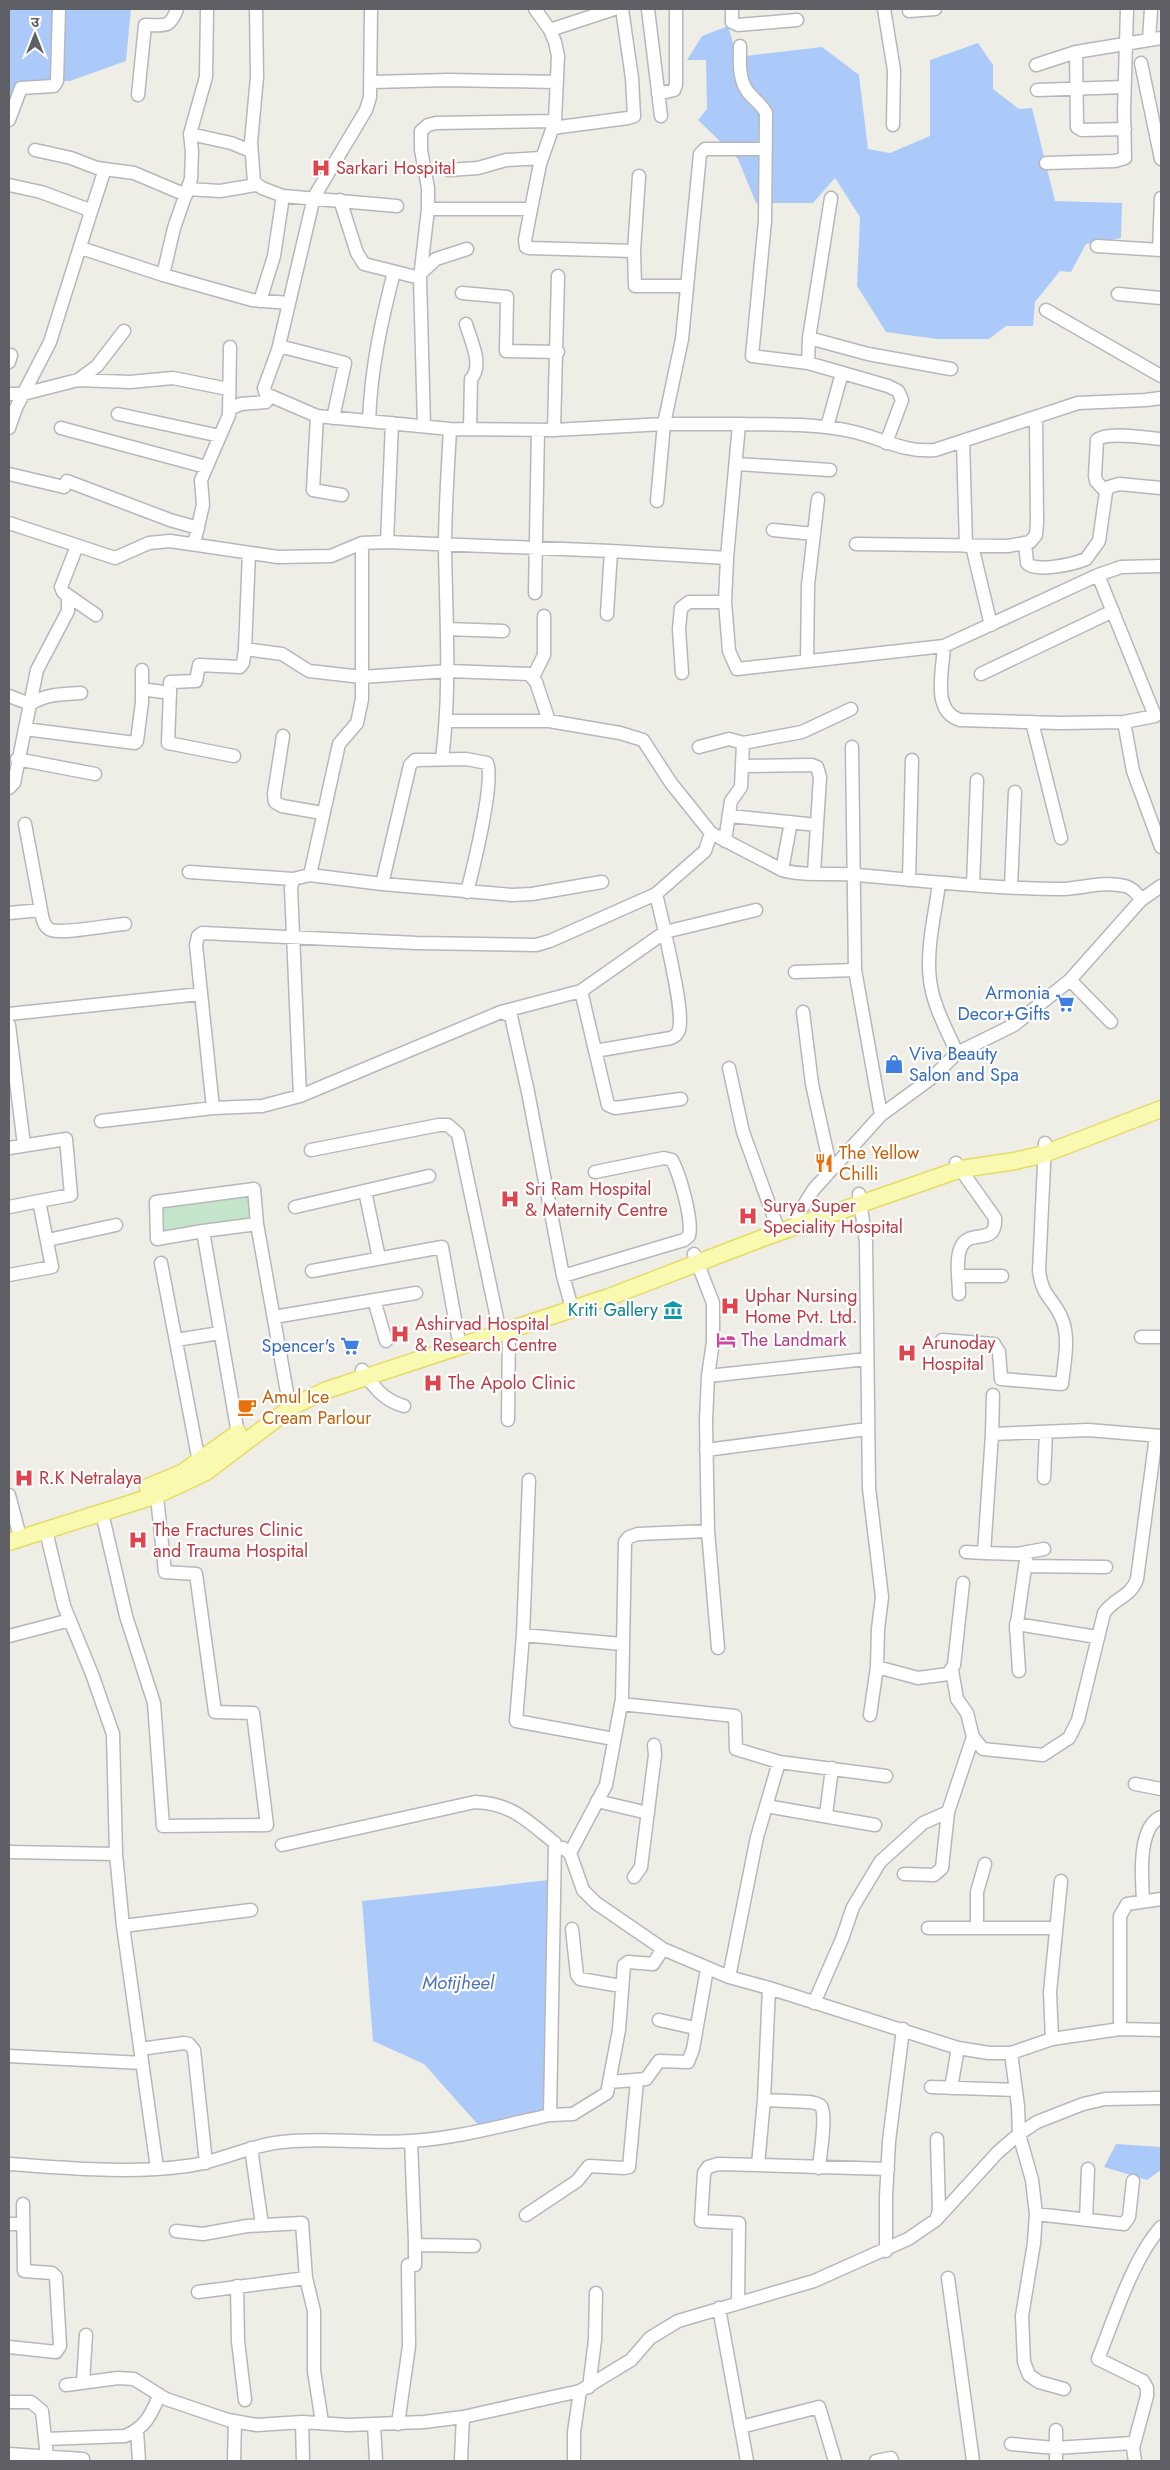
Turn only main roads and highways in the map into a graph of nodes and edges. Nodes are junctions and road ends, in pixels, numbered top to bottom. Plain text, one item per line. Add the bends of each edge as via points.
1 (1161, 1100) edge
2 (1161, 1109) edge
3 (1045, 1149) junction
4 (798, 1221) junction
5 (696, 1258) junction
6 (504, 1326) junction
7 (364, 1373) junction
8 (156, 1490) junction
9 (12, 1535) edge

1 - 3 main road
2 - 3 main road
3 - 4 main road via 1017,1152 904,1177 860,1199
4 - 5 main road
4 - 5 main road via 776,1223
5 - 6 main road
5 - 6 main road via 609,1297
6 - 7 main road via 458,1336
6 - 7 main road via 447,1352
7 - 8 main road via 292,1406 206,1472
7 - 8 main road via 288,1398
8 - 9 main road
8 - 9 main road via 102,1513 46,1531

